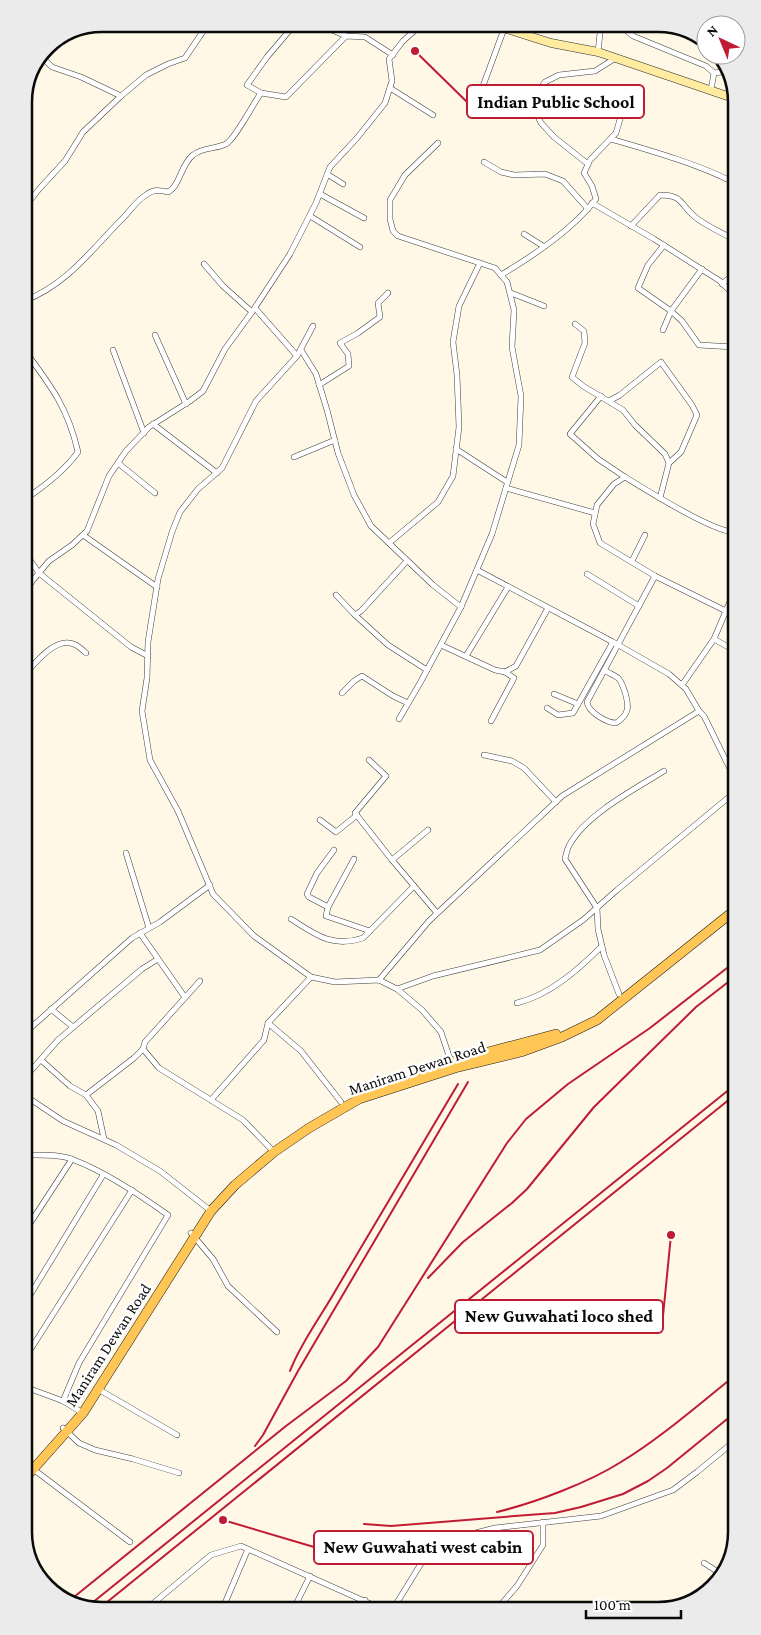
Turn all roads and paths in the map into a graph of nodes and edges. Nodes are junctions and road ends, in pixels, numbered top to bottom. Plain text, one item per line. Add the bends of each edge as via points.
1 (202, 33) edge
2 (287, 33) edge
3 (339, 33) edge
4 (412, 33) edge
5 (503, 33) edge
6 (517, 33) edge
7 (601, 33) edge
8 (629, 33) edge
9 (346, 36) junction
10 (598, 52) junction
11 (393, 54) junction
12 (614, 58) junction
13 (46, 61) edge
14 (721, 72) edge
15 (714, 73) junction
16 (390, 88) junction
17 (629, 88) dead end
18 (711, 90) junction
19 (261, 93) junction
20 (480, 94) dead end
21 (121, 96) junction
22 (728, 96) edge
23 (433, 114) dead end
24 (611, 139) junction
25 (438, 143) dead end
26 (484, 162) dead end
27 (588, 164) junction
28 (328, 174) junction
29 (728, 180) edge
30 (343, 184) dead end
31 (320, 194) junction
32 (33, 197) edge
33 (592, 204) junction
34 (588, 209) junction
35 (310, 216) junction
36 (364, 218) dead end
37 (631, 226) junction
38 (524, 234) dead end
39 (728, 236) edge
40 (664, 245) junction
41 (544, 246) junction
42 (360, 247) dead end
43 (480, 263) junction
44 (204, 264) dead end
45 (702, 269) junction
46 (501, 275) junction
47 (728, 279) edge
48 (722, 284) junction
49 (728, 290) edge
50 (388, 293) dead end
51 (511, 294) junction
52 (33, 297) edge
53 (544, 306) dead end
54 (253, 310) junction
55 (671, 311) junction
56 (575, 324) dead end
57 (313, 326) dead end
58 (663, 330) dead end
59 (155, 335) dead end
60 (728, 347) edge
61 (112, 350) dead end
62 (301, 350) junction
63 (298, 356) junction
64 (33, 362) edge
65 (319, 385) junction
66 (601, 396) junction
67 (609, 401) junction
68 (186, 404) junction
69 (153, 424) junction
70 (144, 433) junction
71 (334, 440) junction
72 (456, 449) junction
73 (294, 457) dead end
74 (118, 463) junction
75 (669, 463) junction
76 (217, 472) junction
77 (625, 477) junction
78 (507, 485) junction
79 (33, 493) edge
80 (155, 493) dead end
81 (660, 498) junction
82 (595, 513) junction
83 (728, 532) edge
84 (83, 535) junction
85 (645, 535) dead end
86 (389, 543) junction
87 (407, 561) junction
88 (632, 561) junction
89 (33, 564) edge
90 (477, 570) junction
91 (39, 573) junction
92 (587, 574) dead end
93 (655, 576) junction
94 (33, 579) edge
95 (157, 587) junction
96 (508, 587) junction
97 (336, 595) dead end
98 (639, 606) junction
99 (728, 606) edge
100 (462, 607) junction
101 (548, 608) junction
102 (726, 611) junction
103 (355, 615) junction
104 (714, 638) junction
105 (441, 644) junction
106 (615, 644) junction
107 (728, 647) edge
108 (86, 653) dead end
109 (148, 656) junction
110 (466, 656) junction
111 (33, 667) edge
112 (427, 670) junction
113 (604, 670) junction
114 (505, 672) junction
115 (682, 685) junction
116 (342, 693) dead end
117 (554, 694) dead end
118 (408, 703) junction
119 (578, 704) junction
120 (547, 708) dead end
121 (699, 711) junction
122 (398, 719) dead end
123 (491, 721) dead end
124 (484, 755) dead end
125 (369, 760) dead end
126 (728, 765) edge
127 (664, 771) dead end
128 (728, 798) edge
129 (556, 802) junction
130 (357, 815) junction
131 (320, 820) dead end
132 (428, 830) dead end
133 (334, 850) dead end
134 (126, 853) dead end
135 (354, 859) dead end
136 (392, 860) junction
137 (210, 885) junction
138 (414, 886) junction
139 (328, 907) junction
140 (597, 908) junction
141 (728, 908) edge
142 (437, 913) junction
143 (728, 916) edge
144 (291, 919) dead end
145 (149, 928) junction
146 (370, 931) junction
147 (140, 933) junction
148 (602, 946) junction
149 (158, 958) junction
150 (311, 977) junction
151 (200, 980) dead end
152 (379, 980) junction
153 (397, 989) junction
154 (619, 994) junction
155 (184, 996) junction
156 (517, 1003) dead end
157 (51, 1009) junction
158 (268, 1024) junction
159 (33, 1026) edge
160 (73, 1027) junction
161 (143, 1049) junction
162 (40, 1060) junction
163 (451, 1062) junction
164 (33, 1068) edge
165 (86, 1096) junction
166 (211, 1100) junction
167 (33, 1101) edge
168 (341, 1102) junction
169 (104, 1139) junction
170 (272, 1151) junction
171 (33, 1155) edge
172 (72, 1159) junction
173 (103, 1175) junction
174 (132, 1190) junction
175 (209, 1209) junction
176 (33, 1219) edge
177 (193, 1235) junction
178 (33, 1290) edge
179 (277, 1332) dead end
180 (33, 1346) edge
181 (98, 1389) junction
182 (33, 1390) edge
183 (62, 1401) junction
184 (81, 1411) junction
185 (65, 1429) junction
186 (177, 1435) dead end
187 (728, 1446) edge
188 (33, 1465) edge
189 (33, 1473) edge
190 (179, 1473) dead end
191 (543, 1522) junction
192 (130, 1542) dead end
193 (248, 1549) junction
194 (704, 1563) dead end
195 (717, 1571) edge
196 (310, 1576) junction
197 (365, 1600) joint
198 (155, 1602) edge
199 (225, 1602) edge
200 (297, 1602) edge
201 (369, 1602) edge
202 (397, 1602) edge
203 (503, 1602) edge

1 - 21 street via 185,58 146,75
2 - 19 street via 247,86
3 - 9 street
4 - 11 street
5 - 20 street
6 - 10 street
7 - 10 street
8 - 15 street via 706,66
9 - 11 street via 365,37
9 - 19 street via 286,97
10 - 12 street
11 - 16 street via 389,59
12 - 18 street
12 - 27 street via 595,71 558,75 545,82 534,95 533,106 541,123
13 - 21 street via 52,67
14 - 15 street
15 - 18 street
16 - 23 street
16 - 28 street via 385,103 330,167
17 - 24 street via 616,133
18 - 22 street
19 - 52 street via 228,143 193,155 174,189 146,194 66,277
21 - 32 street via 83,132 65,161
24 - 27 street
24 - 29 street
25 - 43 street via 405,175 390,200 393,231 398,236
26 - 34 street via 501,172 545,174 563,181
27 - 33 street via 584,173 596,199
28 - 30 street
28 - 31 street
31 - 35 street
31 - 36 street
33 - 34 street
33 - 37 street
34 - 41 street
35 - 42 street
35 - 54 street via 290,254
37 - 39 street via 660,195 672,195 695,217
37 - 40 street
38 - 41 street
40 - 45 street
40 - 55 street via 648,265 638,288
41 - 46 street
43 - 46 street via 494,268
43 - 72 street via 459,306 452,342 459,427
44 - 54 street via 223,286
45 - 48 street
45 - 55 street
46 - 51 street via 508,282
47 - 48 street
48 - 49 street
50 - 65 street via 378,303 380,317 340,344 348,354 349,366
51 - 53 street
51 - 78 street via 514,310 512,347 521,396 519,446
54 - 63 street
54 - 68 street via 225,349 203,391
55 - 58 street
55 - 60 street via 699,345
56 - 66 street via 584,331 584,343 572,377
57 - 62 street
59 - 68 street
61 - 70 street
62 - 63 street
62 - 65 street
63 - 76 street via 256,401
64 - 79 street via 58,396 78,452 69,464
65 - 71 street
66 - 67 street
66 - 77 street via 570,434
67 - 75 street via 665,454
67 - 75 street via 661,362 697,415 681,452
68 - 69 street
69 - 70 street
69 - 76 street
70 - 74 street
71 - 73 street
71 - 86 street via 354,495 371,526
72 - 78 street
72 - 86 street via 453,476 438,502
74 - 80 street
74 - 84 street
75 - 81 street
76 - 95 street via 180,512
77 - 81 street
77 - 82 street via 602,498
78 - 82 street
78 - 90 street
81 - 83 street
82 - 88 street via 593,524 600,543
84 - 91 street via 49,561
84 - 95 street
85 - 88 street
86 - 87 street
87 - 100 street
87 - 103 street
88 - 93 street
89 - 91 street
90 - 96 street
90 - 100 street
91 - 94 street
91 - 109 street via 131,647
92 - 98 street
93 - 98 street
93 - 102 street
95 - 109 street
96 - 101 street
96 - 110 street
97 - 103 street
98 - 106 street
99 - 102 street
100 - 105 street
101 - 106 street
101 - 114 street via 516,666
102 - 104 street
103 - 112 street via 388,644
104 - 107 street
104 - 115 street
105 - 110 street
105 - 112 street
106 - 113 street
106 - 115 street via 669,674
106 - 119 street
108 - 111 street via 67,643 56,646
109 - 137 street via 142,711 150,760 178,811
110 - 114 street
112 - 118 street
113 - 113 street via 587,706 610,723 616,723 624,716 628,701 618,678
114 - 123 street via 514,678
115 - 121 street
116 - 118 street via 362,676
117 - 119 street
118 - 122 street
119 - 120 street via 573,713 558,715
121 - 126 street
121 - 129 street
124 - 129 street via 512,761 524,768
125 - 130 street via 386,776 355,813
127 - 140 street via 586,824 570,845 564,859
128 - 140 street
129 - 142 street
130 - 131 street via 336,832
130 - 136 street
132 - 136 street
133 - 139 street via 307,894
134 - 145 street
135 - 139 street
136 - 138 street
137 - 145 street
137 - 150 street via 213,894 254,936
138 - 142 street
138 - 146 street
139 - 146 street via 326,916 329,918
140 - 148 street
140 - 153 street via 540,950 433,976
141 - 154 main road, Maniram Dewan Road
142 - 152 street
143 - 170 main road, Maniram Dewan Road via 597,1020 521,1052 455,1068 359,1099
144 - 146 street via 333,942 364,938
145 - 147 street
147 - 149 street
147 - 157 street
148 - 154 street
148 - 156 street via 552,987
149 - 155 street
149 - 160 street
150 - 152 street via 335,982
150 - 158 street
151 - 155 street
152 - 153 street
153 - 163 street via 441,1032
154 - 163 main road, Maniram Dewan Road via 593,1016 558,1033
155 - 161 street via 144,1042
157 - 159 street
157 - 160 street
158 - 166 street via 264,1040
158 - 168 street via 302,1051
160 - 162 street
161 - 165 street
161 - 166 street via 159,1068
162 - 164 street
162 - 165 street
163 - 168 main road, Maniram Dewan Road
165 - 169 street via 98,1111
166 - 170 street via 243,1120
167 - 169 street via 63,1121
168 - 170 main road, Maniram Dewan Road via 305,1124
169 - 175 street via 160,1171
170 - 175 main road, Maniram Dewan Road via 231,1181
171 - 172 street
172 - 173 street
172 - 176 street
173 - 174 street
173 - 178 street
174 - 180 street
174 - 183 street via 168,1215 79,1363
175 - 177 main road, Maniram Dewan Road
177 - 179 street via 213,1259 228,1286
177 - 181 main road, Maniram Dewan Road
177 - 184 main road, Maniram Dewan Road
181 - 184 main road, Maniram Dewan Road
181 - 186 street
182 - 183 street
183 - 184 street
184 - 185 main road, Maniram Dewan Road
185 - 188 main road, Maniram Dewan Road
185 - 190 street via 79,1443 95,1450
187 - 191 street via 673,1490 601,1516
189 - 192 street
191 - 202 street via 435,1541
191 - 203 street via 543,1545
193 - 196 street
193 - 198 street via 241,1546 211,1554
193 - 199 street
194 - 195 street
196 - 197 street
196 - 200 street
197 - 201 street

